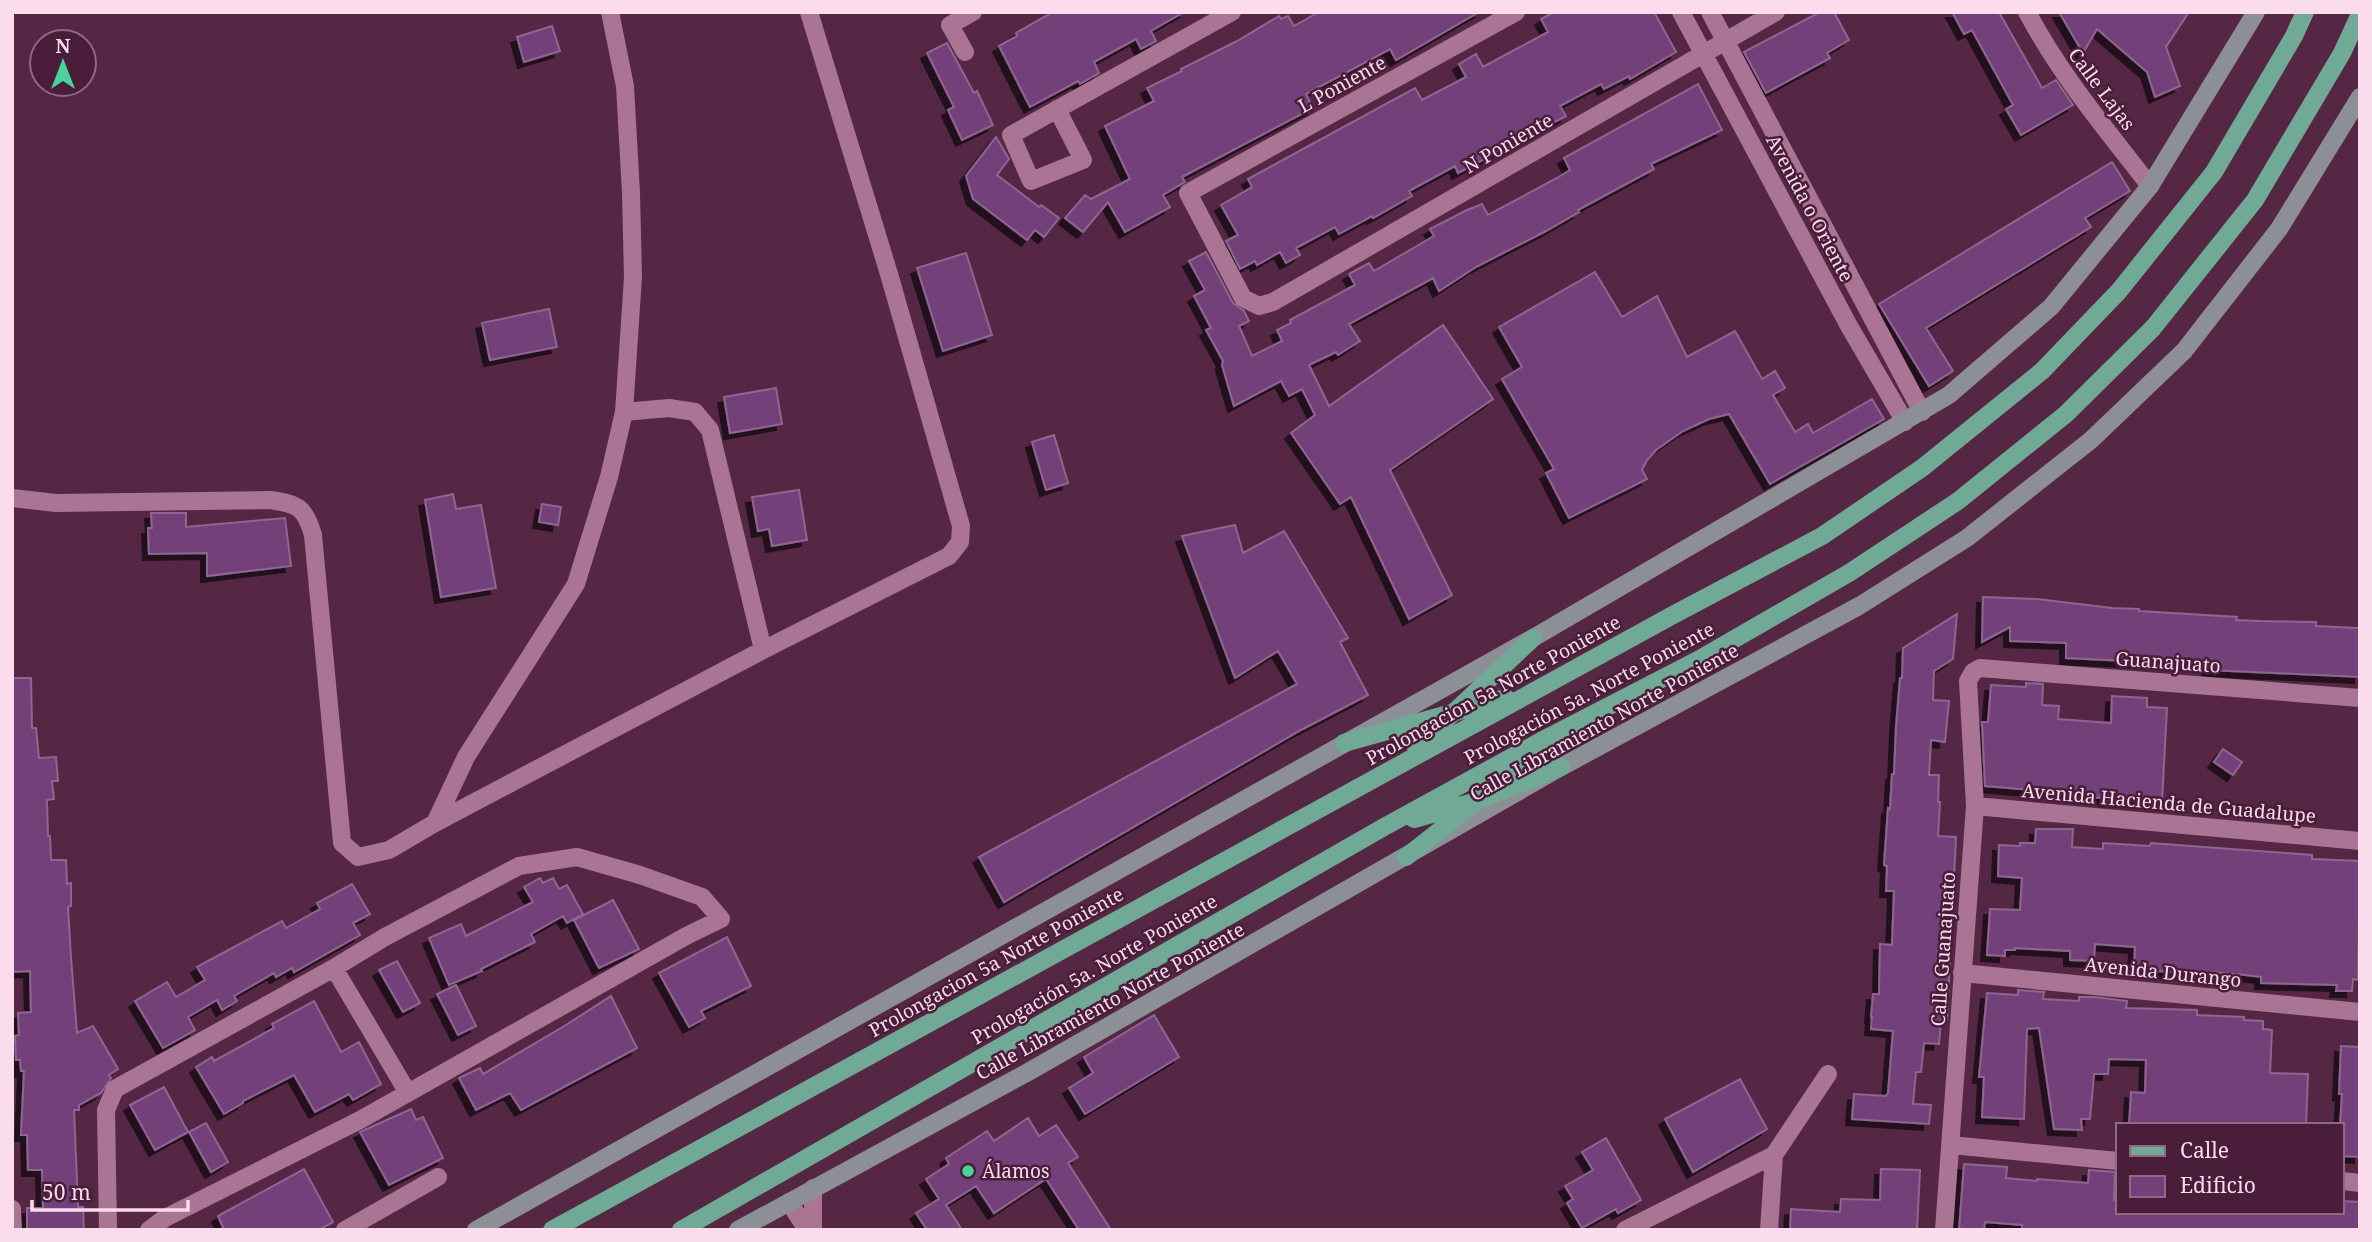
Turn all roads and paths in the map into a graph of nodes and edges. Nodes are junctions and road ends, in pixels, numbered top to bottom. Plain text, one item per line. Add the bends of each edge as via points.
1 (610, 12) edge
2 (809, 12) edge
3 (973, 12) edge
4 (1232, 12) edge
5 (1516, 12) edge
6 (1681, 12) edge
7 (1710, 12) edge
8 (1776, 12) edge
9 (2026, 12) edge
10 (2256, 12) edge
11 (2305, 12) edge
12 (2360, 14) edge
13 (1726, 41) junction
14 (965, 52) dead end
15 (1704, 54) junction
16 (2360, 97) edge
17 (1058, 109) dead end
18 (2150, 186) junction
19 (1259, 306) joint
20 (624, 412) junction
21 (1922, 412) junction
22 (1905, 422) junction
23 (12, 498) edge
24 (1533, 638) junction
25 (763, 650) junction
26 (1973, 672) joint
27 (1537, 690) junction
28 (2360, 698) edge
29 (1454, 712) junction
30 (1543, 740) junction
31 (1344, 743) junction
32 (1397, 766) junction
33 (1561, 767) junction
34 (1477, 801) junction
35 (1975, 806) junction
36 (435, 823) junction
37 (1384, 827) junction
38 (2360, 841) edge
39 (1406, 857) junction
40 (334, 968) junction
41 (1962, 973) junction
42 (2360, 1012) edge
43 (1828, 1074) dead end
44 (408, 1093) junction
45 (1951, 1146) junction
46 (1774, 1155) junction
47 (2116, 1161) edge
48 (438, 1177) dead end
49 (813, 1188) junction
50 (789, 1202) junction
51 (12, 1209) edge
52 (13, 1230) edge
53 (108, 1230) edge
54 (149, 1230) edge
55 (345, 1230) edge
56 (476, 1230) edge
57 (552, 1230) edge
58 (681, 1230) edge
59 (738, 1230) edge
60 (807, 1230) edge
61 (813, 1230) edge
62 (1625, 1230) edge
63 (1769, 1230) edge
64 (1944, 1230) edge

1 - 20 street via 625,86 631,193 633,277
2 - 25 street via 905,327 961,526 960,542 949,556
3 - 14 street via 950,25
4 - 17 street
5 - 19 street, L Poniente via 1188,193 1243,298
6 - 15 street, Avenida o Oriente
7 - 13 street, Avenida o Oriente
8 - 13 street, N Poniente
9 - 18 street, Calle Lajas via 2069,83
10 - 18 street
11 - 27 main road, Prolongacion 5a Norte Poniente via 2214,172 2119,291 2042,371 1922,468 1822,536
12 - 30 main road, Prologación 5a. Norte Poniente via 2342,54 2255,200 2153,327 2066,414 1958,501 1849,573 1698,660
13 - 15 street, N Poniente
13 - 21 street, Avenida o Oriente
15 - 19 street, N Poniente
15 - 22 street, Avenida o Oriente via 1849,327
16 - 33 street, Calle Libramiento Norte Poniente via 2279,229 2184,351 2091,440 1967,538 1859,606
18 - 21 street via 2051,307 1949,395
20 - 25 street via 669,408 695,412 710,430
20 - 36 street via 610,477 576,584 466,757
21 - 22 street
22 - 24 street
23 - 36 street via 56,503 293,503 307,516 313,535 342,843 358,857 368,855 389,850
24 - 29 main road
24 - 31 street
25 - 36 street
26 - 28 street, Guanajuato via 1980,668
26 - 35 street, Calle Guanajuato via 1968,681
27 - 29 main road
27 - 32 main road, Prolongacion 5a Norte Poniente
29 - 31 main road
29 - 32 main road
30 - 34 main road
30 - 37 main road, Prologación 5a. Norte Poniente
31 - 56 street
32 - 57 main road, Prolongacion 5a Norte Poniente
33 - 34 main road
33 - 39 street, Calle Libramiento Norte Poniente
34 - 37 main road
34 - 39 main road
35 - 38 street, Avenida Hacienda de Guadalupe
35 - 41 street, Calle Guanajuato
37 - 58 main road, Prologación 5a. Norte Poniente
39 - 49 street, Calle Libramiento Norte Poniente via 1030,1071
40 - 44 street
40 - 44 street via 519,866 577,857 702,897 721,919
40 - 53 street via 115,1089 106,1110
41 - 42 street, Avenida Durango
41 - 45 street, Calle Guanajuato
43 - 46 street
44 - 54 street
45 - 47 street
45 - 64 street, Calle Guanajuato
46 - 62 street
46 - 63 street
48 - 55 street
49 - 50 street, Calle Libramiento Norte Poniente
49 - 61 street
50 - 59 street, Calle Libramiento Norte Poniente
50 - 60 street
51 - 52 street

